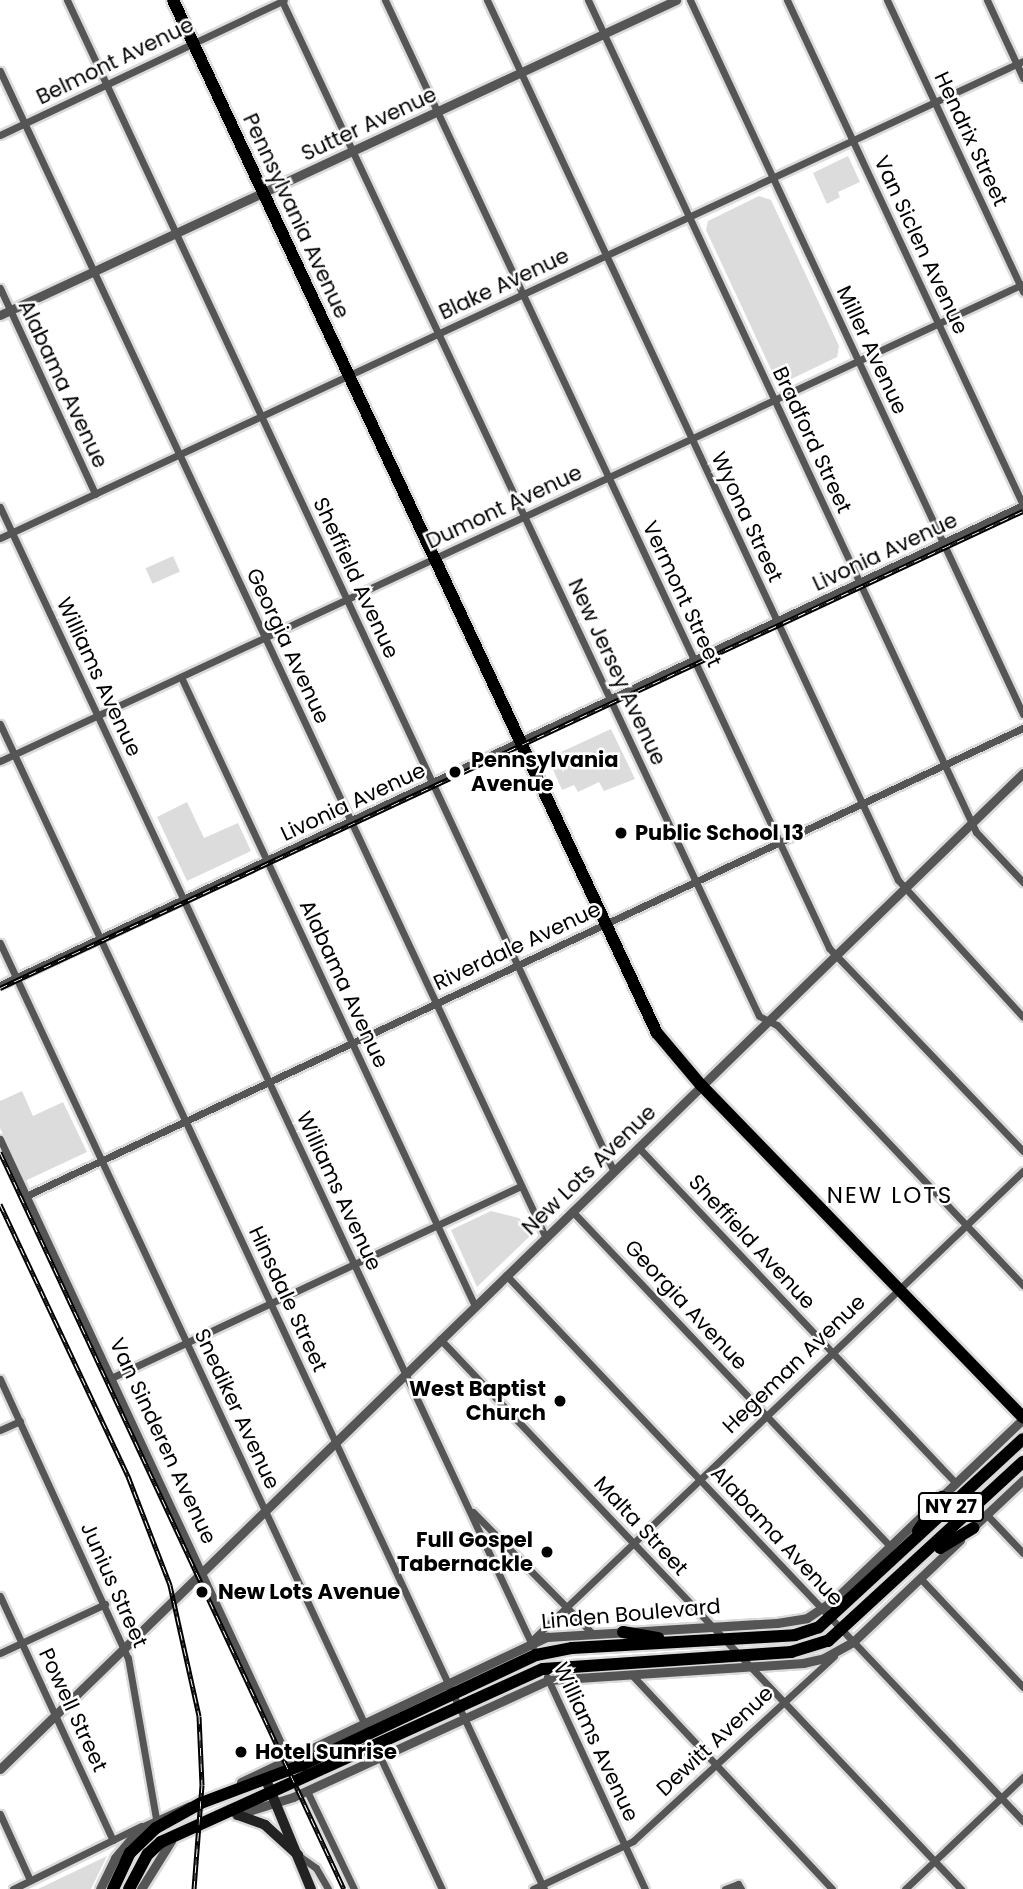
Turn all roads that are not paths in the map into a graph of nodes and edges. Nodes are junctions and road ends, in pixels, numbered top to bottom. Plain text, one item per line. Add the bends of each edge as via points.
1 (67, 0) edge
2 (173, 0) edge
3 (283, 0) edge
4 (385, 0) edge
5 (487, 0) edge
6 (588, 0) edge
7 (677, 0) edge
8 (690, 0) edge
9 (787, 0) edge
10 (887, 0) edge
11 (987, 0) edge
12 (603, 34) junction
13 (193, 43) junction
14 (1020, 62) edge
15 (0, 71) edge
16 (520, 72) junction
17 (1023, 78) edge
18 (107, 86) junction
19 (934, 102) junction
20 (437, 111) junction
21 (24, 124) junction
22 (0, 135) edge
23 (853, 140) junction
24 (354, 150) junction
25 (773, 177) junction
26 (264, 192) junction
27 (689, 216) junction
28 (176, 233) junction
29 (606, 255) junction
30 (94, 272) junction
31 (1022, 287) edge
32 (0, 288) edge
33 (523, 294) junction
34 (10, 310) junction
35 (0, 315) edge
36 (938, 323) junction
37 (439, 333) junction
38 (858, 360) junction
39 (349, 375) junction
40 (774, 400) junction
41 (261, 417) junction
42 (691, 439) junction
43 (180, 455) junction
44 (608, 477) junction
45 (95, 494) junction
46 (1023, 505) edge
47 (0, 507) edge
48 (525, 516) junction
49 (12, 533) junction
50 (0, 538) edge
51 (943, 544) junction
52 (435, 558) junction
53 (860, 583) junction
54 (347, 599) junction
55 (777, 622) junction
56 (264, 638) junction
57 (694, 662) junction
58 (181, 677) junction
59 (611, 700) junction
60 (1023, 714) edge
61 (97, 716) junction
62 (0, 724) edge
63 (1023, 728) edge
64 (521, 742) junction
65 (14, 755) junction
66 (0, 761) edge
67 (945, 765) junction
68 (1023, 773) edge
69 (433, 785) junction
70 (861, 804) junction
71 (350, 822) junction
72 (972, 824) junction
73 (779, 842) junction
74 (267, 861) junction
75 (695, 881) junction
76 (1023, 882) edge
77 (904, 890) junction
78 (184, 900) junction
79 (606, 924) junction
80 (100, 939) junction
81 (0, 943) edge
82 (836, 955) junction
83 (517, 965) junction
84 (16, 978) junction
85 (0, 985) edge
86 (435, 1004) junction
87 (1023, 1017) edge
88 (768, 1020) junction
89 (352, 1043) junction
90 (268, 1082) junction
91 (701, 1085) junction
92 (185, 1121) junction
93 (0, 1139) edge
94 (638, 1147) junction
95 (1023, 1151) edge
96 (102, 1160) junction
97 (614, 1170) junction
98 (1023, 1171) edge
99 (520, 1186) junction
100 (26, 1196) junction
101 (572, 1210) junction
102 (966, 1225) junction
103 (438, 1226) junction
104 (545, 1236) junction
105 (354, 1265) junction
106 (506, 1275) junction
107 (1023, 1285) edge
108 (899, 1289) junction
109 (271, 1304) junction
110 (475, 1306) junction
111 (440, 1339) junction
112 (187, 1343) junction
113 (833, 1352) junction
114 (405, 1374) junction
115 (0, 1378) edge
116 (111, 1378) junction
117 (766, 1415) junction
118 (1023, 1418) edge
119 (20, 1421) junction
120 (0, 1430) edge
121 (1023, 1439) edge
122 (335, 1443) junction
123 (1023, 1462) edge
124 (699, 1479) junction
125 (1023, 1480) edge
126 (956, 1483) junction
127 (942, 1497) junction
128 (468, 1507) junction
129 (265, 1511) junction
130 (987, 1515) junction
131 (973, 1528) junction
132 (632, 1542) junction
133 (890, 1546) junction
134 (905, 1551) junction
135 (1023, 1553) edge
136 (918, 1560) junction
137 (204, 1571) junction
138 (920, 1578) junction
139 (0, 1596) edge
140 (106, 1604) junction
141 (565, 1605) junction
142 (827, 1614) junction
143 (712, 1627) junction
144 (842, 1630) junction
145 (623, 1632) junction
146 (593, 1634) junction
147 (724, 1639) junction
148 (530, 1642) junction
149 (683, 1642) junction
150 (853, 1642) junction
151 (22, 1643) junction
152 (124, 1647) junction
153 (842, 1649) junction
154 (0, 1653) edge
155 (536, 1655) junction
156 (739, 1655) junction
157 (750, 1667) junction
158 (631, 1674) junction
159 (546, 1675) junction
160 (449, 1687) junction
161 (1023, 1687) edge
162 (782, 1701) junction
163 (461, 1713) junction
164 (55, 1715) junction
165 (366, 1726) junction
166 (378, 1752) junction
167 (289, 1760) junction
168 (716, 1765) junction
169 (0, 1769) edge
170 (1023, 1777) edge
171 (272, 1791) junction
172 (307, 1791) junction
173 (1001, 1798) junction
174 (201, 1803) junction
175 (0, 1814) edge
176 (238, 1815) junction
177 (156, 1818) junction
178 (214, 1818) junction
179 (1023, 1821) edge
180 (146, 1823) junction
181 (178, 1834) junction
182 (113, 1840) junction
183 (625, 1845) junction
184 (298, 1854) junction
185 (934, 1861) junction
186 (30, 1880) junction
187 (739, 1886) edge
188 (543, 1887) edge
189 (13, 1889) edge
190 (100, 1889) edge
191 (113, 1889) edge
192 (129, 1889) edge
193 (141, 1889) edge
194 (311, 1889) edge
195 (328, 1889) edge
196 (354, 1889) edge
197 (442, 1889) edge
198 (533, 1889) edge
199 (645, 1889) edge
200 (725, 1889) edge
201 (832, 1889) edge
202 (905, 1889) edge
203 (961, 1889) edge

1 - 18 street, Sheffield Avenue
2 - 13 main road, Pennsylvania Avenue
3 - 13 street, Belmont Avenue
3 - 24 street, New Jersey Avenue
4 - 20 street, Vermont Street
5 - 16 street, Wyona Street
6 - 12 street, Bradford Street
7 - 12 street, Sutter Avenue
8 - 25 street, Miller Avenue
9 - 23 street, Van Siclen Avenue
10 - 19 street, Hendrix Street
11 - 14 street
12 - 16 street, Sutter Avenue
12 - 27 street, Bradford Street
13 - 18 street, Belmont Avenue
13 - 26 main road, Pennsylvania Avenue
14 - 17 street
14 - 19 street, Blake Avenue
15 - 21 street, Georgia Avenue
16 - 20 street, Sutter Avenue
16 - 29 street, Wyona Street
18 - 21 street, Belmont Avenue
18 - 28 street, Sheffield Avenue
19 - 23 street, Blake Avenue
19 - 31 street, Hendrix Street
20 - 24 street, Sutter Avenue
20 - 33 street, Vermont Street
21 - 22 street, Belmont Avenue
21 - 30 street, Georgia Avenue
23 - 25 street, Blake Avenue
23 - 36 street, Van Siclen Avenue
24 - 26 street, Sutter Avenue
24 - 37 street, New Jersey Avenue
25 - 27 street, Blake Avenue
25 - 38 street, Miller Avenue
26 - 28 street, Sutter Avenue
26 - 39 main road, Pennsylvania Avenue
27 - 29 street, Blake Avenue
27 - 40 street, Bradford Street
28 - 30 street, Sutter Avenue
28 - 41 street, Sheffield Avenue
29 - 33 street, Blake Avenue
29 - 42 street, Wyona Street
30 - 34 street, Sutter Avenue
30 - 43 street, Georgia Avenue
31 - 36 street, Dumont Avenue
32 - 34 street, Alabama Avenue
33 - 37 street, Blake Avenue
33 - 44 street, Vermont Street
34 - 35 street, Sutter Avenue
34 - 45 street, Alabama Avenue
36 - 38 street, Dumont Avenue
36 - 46 street, Van Siclen Avenue
37 - 39 street, Blake Avenue
37 - 48 street, New Jersey Avenue
38 - 40 street, Dumont Avenue
38 - 51 street, Miller Avenue
39 - 41 street, Blake Avenue
39 - 52 main road, Pennsylvania Avenue
40 - 42 street, Dumont Avenue
40 - 53 street, Bradford Street
41 - 43 street, Blake Avenue
41 - 54 street, Sheffield Avenue
42 - 44 street, Dumont Avenue
42 - 55 street, Wyona Street
43 - 45 street, Blake Avenue
43 - 56 street, Georgia Avenue
44 - 48 street, Dumont Avenue
44 - 57 street, Vermont Street
45 - 49 street, Blake Avenue
46 - 51 street, Livonia Avenue
47 - 49 street, Williams Avenue
48 - 52 street, Dumont Avenue
48 - 59 street, New Jersey Avenue
49 - 50 street, Blake Avenue
49 - 61 street, Williams Avenue
51 - 53 street, Livonia Avenue
51 - 60 street, Miller Avenue
52 - 54 street, Dumont Avenue
52 - 64 main road, Pennsylvania Avenue
53 - 55 street, Livonia Avenue
53 - 67 street, Bradford Street
54 - 56 street, Dumont Avenue
54 - 69 street, Sheffield Avenue
55 - 57 street, Livonia Avenue
55 - 70 street, Wyona Street
56 - 58 street, Dumont Avenue
56 - 71 street, Georgia Avenue
57 - 59 street, Livonia Avenue
57 - 73 street, Vermont Street
58 - 61 street, Dumont Avenue
58 - 74 street, Alabama Avenue
59 - 64 street, Livonia Avenue
59 - 75 street, New Jersey Avenue
61 - 65 street, Dumont Avenue
61 - 78 street, Williams Avenue
62 - 65 street, Hinsdale Street
63 - 67 street, Riverdale Avenue
64 - 69 street, Livonia Avenue
64 - 79 main road, Pennsylvania Avenue
65 - 66 street, Dumont Avenue
65 - 80 street, Hinsdale Street
67 - 70 street, Riverdale Avenue
67 - 72 street, Bradford Street
68 - 72 street, New Lots Avenue
69 - 71 street, Livonia Avenue
69 - 83 street, Sheffield Avenue
70 - 73 street, Riverdale Avenue
70 - 77 street, Wyona Street
71 - 74 street, Livonia Avenue
71 - 86 street, Georgia Avenue
72 - 76 street, Bradford Street
72 - 77 street, New Lots Avenue
73 - 75 street, Riverdale Avenue
73 - 82 street, Vermont Street
74 - 78 street, Livonia Avenue
74 - 89 street, Alabama Avenue
75 - 79 street, Riverdale Avenue
75 - 88 street, New Jersey Avenue via 759,1016
77 - 82 street, New Lots Avenue
77 - 87 street, Wyona Street
78 - 80 street, Livonia Avenue
78 - 90 street, Williams Avenue
79 - 83 street, Riverdale Avenue
79 - 91 main road, Pennsylvania Avenue via 657,1032
80 - 84 street, Livonia Avenue
80 - 92 street, Hinsdale Street
81 - 84 street, Snediker Avenue
82 - 88 street, New Lots Avenue
82 - 95 street, Vermont Street
83 - 86 street, Riverdale Avenue
83 - 97 street, Sheffield Avenue
84 - 85 street, Livonia Avenue
84 - 96 street, Snediker Avenue
86 - 89 street, Riverdale Avenue
86 - 99 street, Georgia Avenue
88 - 91 street, New Lots Avenue
88 - 102 street, New Jersey Avenue
89 - 90 street, Riverdale Avenue
89 - 103 street, Alabama Avenue
90 - 92 street, Riverdale Avenue
90 - 105 street, Williams Avenue
91 - 94 street, New Lots Avenue
91 - 108 main road, Pennsylvania Avenue
92 - 96 street, Riverdale Avenue
92 - 109 street, Hinsdale Street
93 - 100 street, Van Sinderen Avenue
94 - 97 street, New Lots Avenue
94 - 113 street, Sheffield Avenue
96 - 100 street, Riverdale Avenue
96 - 112 street, Snediker Avenue
97 - 101 street, New Lots Avenue
98 - 102 street, Hegeman Avenue
99 - 103 street
99 - 104 street, Georgia Avenue
100 - 116 street, Van Sinderen Avenue
101 - 104 street, New Lots Avenue
101 - 117 street, Georgia Avenue
102 - 107 street, New Jersey Avenue
102 - 108 street, Hegeman Avenue
103 - 105 street
103 - 110 street, Alabama Avenue
104 - 106 street, New Lots Avenue
105 - 109 street
105 - 114 street, Williams Avenue
106 - 110 street, New Lots Avenue
106 - 124 street, Alabama Avenue
108 - 113 street, Hegeman Avenue
108 - 118 main road, Pennsylvania Avenue
109 - 112 street
109 - 122 street, Hinsdale Street
110 - 111 street, New Lots Avenue
111 - 114 street, New Lots Avenue
111 - 132 street, Malta Street
112 - 116 street
112 - 129 street, Snediker Avenue
113 - 117 street, Hegeman Avenue
113 - 126 street, Sheffield Avenue
114 - 122 street, New Lots Avenue
114 - 128 street, Williams Avenue
115 - 119 street, Junius Street
116 - 137 street, Van Sinderen Avenue
117 - 124 street, Hegeman Avenue
117 - 133 street, Georgia Avenue
118 - 126 street, Linden Boulevard
119 - 120 street
119 - 140 street, Junius Street
121 - 134 main road, Linden Boulevard / NY 27
122 - 129 street, New Lots Avenue
122 - 160 street, Hinsdale Street
123 - 136 main road, Linden Boulevard / NY 27
124 - 132 street, Hegeman Avenue
124 - 142 street, Alabama Avenue
125 - 130 street, Linden Boulevard
126 - 127 street, Linden Boulevard
127 - 133 street, Linden Boulevard
127 - 134 main road
128 - 141 street
128 - 148 street, Williams Avenue
129 - 137 street, New Lots Avenue
129 - 165 street, Snediker Avenue
130 - 131 street, Linden Boulevard
130 - 135 street
131 - 136 main road
131 - 138 street, Linden Boulevard
132 - 141 street, Hegeman Avenue
132 - 143 street, Malta Street
133 - 142 street, Linden Boulevard
134 - 142 main road, Linden Boulevard / NY 27
136 - 144 main road, Linden Boulevard / NY 27
137 - 152 street, New Lots Avenue
137 - 167 street, Van Sinderen Avenue
138 - 150 street, Linden Boulevard
138 - 161 street
139 - 151 street, Powell Street
140 - 151 street
140 - 152 street, Junius Street
141 - 146 street
141 - 148 street, Hegeman Avenue
142 - 143 street, Linden Boulevard via 790,1622
142 - 144 street, Alabama Avenue
142 - 147 main road, Linden Boulevard / NY 27 via 795,1635
143 - 145 street, Linden Boulevard
143 - 147 street, Malta Street
144 - 150 street, Alabama Avenue
144 - 156 main road, Linden Boulevard / NY 27 via 805,1649
145 - 146 street, Linden Boulevard
145 - 149 main road
146 - 148 street, Linden Boulevard
147 - 149 main road, Linden Boulevard / NY 27
147 - 156 street, Malta Street
148 - 155 street, Williams Avenue
148 - 160 street, Linden Boulevard
149 - 155 main road, Linden Boulevard / NY 27 via 572,1648
150 - 153 street, Linden Boulevard
150 - 173 street, Alabama Avenue
151 - 154 street
151 - 164 street, Powell Street
152 - 164 street, New Lots Avenue
152 - 177 street, Junius Street
153 - 157 street, Linden Boulevard via 803,1663
153 - 162 street, Dewitt Avenue
155 - 159 street, Williams Avenue
155 - 160 main road, Linden Boulevard / NY 27
156 - 157 street, Malta Street
156 - 159 main road, Linden Boulevard / NY 27
157 - 158 street, Linden Boulevard
157 - 162 street, Malta Street
158 - 159 street, Linden Boulevard
158 - 168 street
159 - 163 main road, Linden Boulevard / NY 27
159 - 183 street, Williams Avenue
160 - 163 street, Hinsdale Street
160 - 165 main road, Linden Boulevard / NY 27
162 - 168 street, Dewitt Avenue
162 - 185 street, Malta Street
163 - 166 main road, Linden Boulevard / NY 27
163 - 188 street, Hinsdale Street
164 - 169 street, New Lots Avenue
164 - 182 street, Powell Street
165 - 166 street, Snediker Avenue
165 - 167 street, Linden Boulevard
165 - 171 main road, Linden Boulevard / NY 27
166 - 171 main road, Linden Boulevard / NY 27
166 - 172 street, Linden Boulevard
166 - 197 street, Snediker Avenue
167 - 174 street, Linden Boulevard
168 - 183 street, Dewitt Avenue
168 - 201 street
170 - 173 street
171 - 172 street, Linden Boulevard
171 - 174 main road, Linden Boulevard / NY 27
171 - 176 street, Linden Boulevard
171 - 178 main road, Linden Boulevard / NY 27
171 - 184 main road
172 - 196 street
173 - 179 street, Alabama Avenue
173 - 185 street
174 - 177 street, Linden Boulevard
174 - 191 main road, Linden Boulevard / NY 27 via 139,1842
175 - 186 street
176 - 178 street, Linden Boulevard
176 - 184 main road via 265,1825
177 - 180 street, Linden Boulevard
178 - 181 main road, Linden Boulevard / NY 27
180 - 182 street
180 - 190 street, Linden Boulevard via 115,1858
181 - 192 main road, Linden Boulevard / NY 27 via 148,1854
181 - 193 street, Linden Boulevard via 163,1849
182 - 186 street
183 - 188 street, Dewitt Avenue
183 - 199 street, Williams Avenue
184 - 194 main road
184 - 195 street via 316,1868
185 - 202 street
185 - 203 street, Malta Street
186 - 189 street
187 - 200 street
188 - 198 street, Dewitt Avenue

